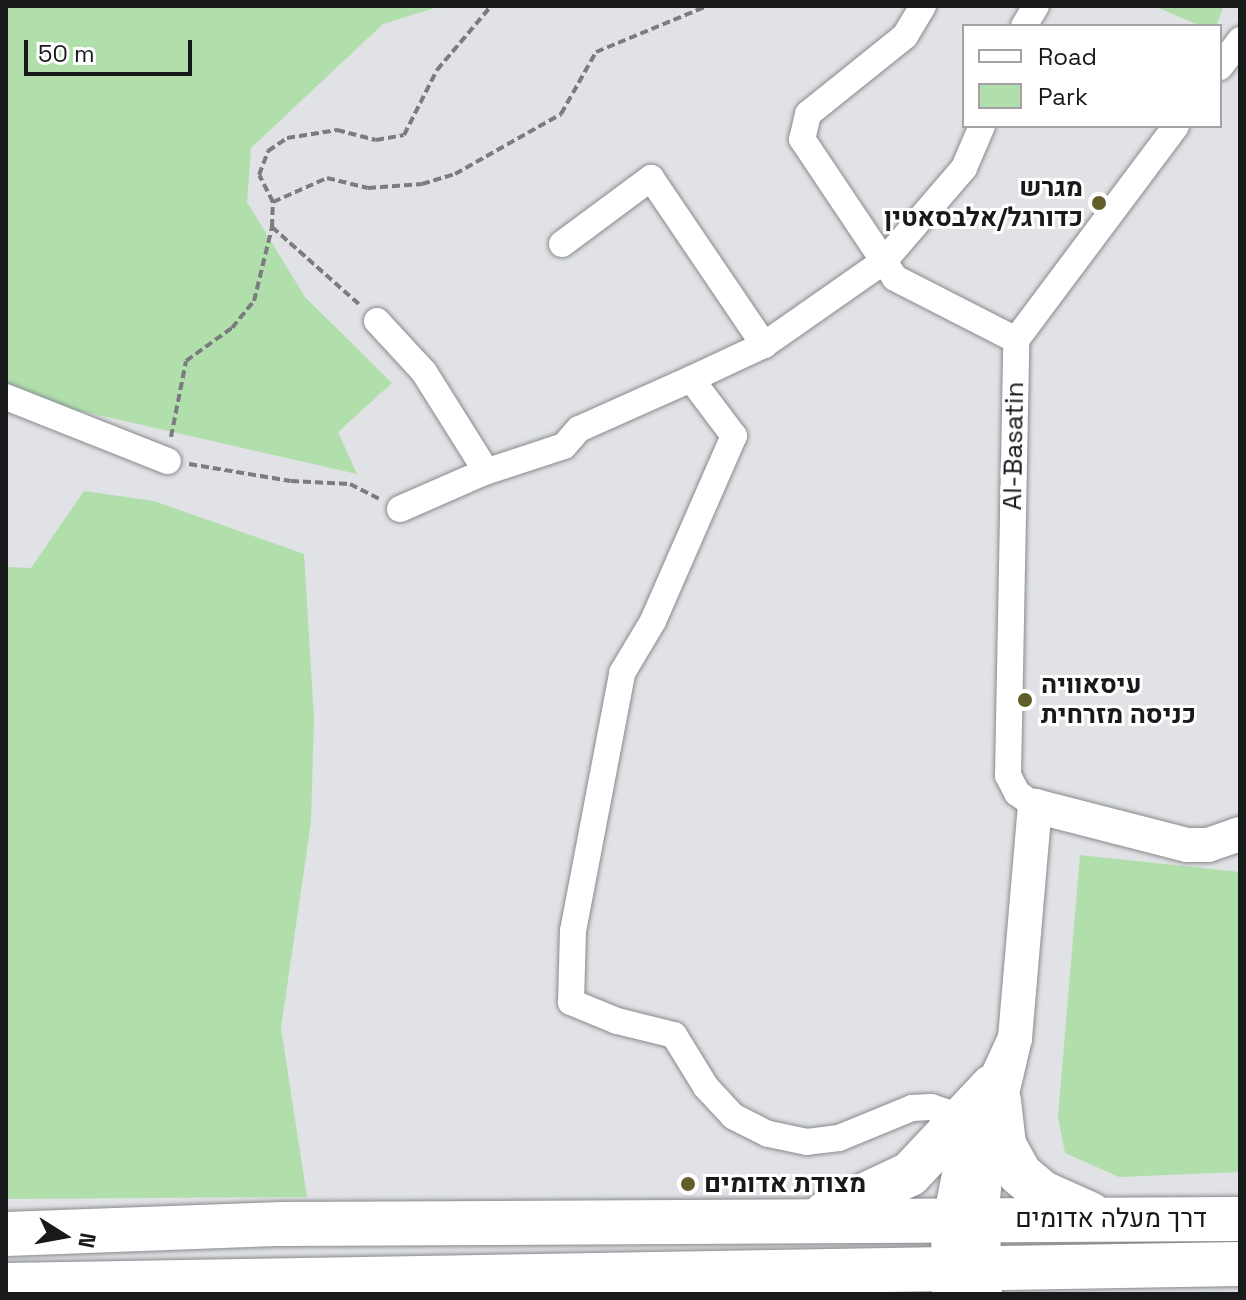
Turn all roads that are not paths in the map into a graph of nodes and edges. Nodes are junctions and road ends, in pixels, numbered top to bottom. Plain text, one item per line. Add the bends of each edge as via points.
1 (923, 6) edge
2 (1036, 6) edge
3 (1025, 24) edge
4 (1240, 40) edge
5 (1222, 64) edge
6 (981, 128) edge
7 (1175, 128) edge
8 (562, 244) dead end
9 (884, 261) junction
10 (377, 321) road end
11 (1016, 340) junction
12 (764, 345) junction
13 (691, 379) junction
14 (6, 397) edge
15 (168, 461) road end
16 (486, 471) junction
17 (400, 509) road end
18 (1035, 806) junction
19 (1240, 834) edge
20 (988, 1117) junction
21 (1240, 1219) edge
22 (966, 1220) junction
23 (1104, 1220) junction
24 (806, 1222) junction
25 (6, 1234) edge
26 (1240, 1264) edge
27 (1103, 1268) junction
28 (833, 1269) junction
29 (970, 1284) edge
30 (6, 1285) edge
31 (896, 1294) edge
32 (1045, 1294) edge

1 - 9 street via 905,36 808,114 802,139
2 - 3 street
4 - 5 street
6 - 9 street via 964,168
7 - 11 street
8 - 12 street via 651,178
9 - 11 street via 895,278
9 - 12 street
10 - 16 street via 424,372
11 - 18 street, Al-Basatin via 1007,764 1017,793
12 - 13 street
13 - 16 street via 579,429 564,446
13 - 20 street via 734,436 653,621 622,673 573,931 571,1002 617,1021 674,1035 706,1087 733,1116 768,1134 807,1142 839,1138 912,1108
14 - 15 street
16 - 17 street
18 - 19 street via 1187,845 1208,845
18 - 20 street via 1015,1038
20 - 22 street
20 - 23 highway via 1020,1174 1043,1193
20 - 24 highway via 910,1174
21 - 23 highway, דרך מעלה אדומים
22 - 23 highway, דרך מעלה אדומים
22 - 24 highway, דרך מעלה אדומים
22 - 29 main road
24 - 25 highway, דרך מעלה אדומים via 282,1224
26 - 27 highway, דרך מעלה אדומים
27 - 29 highway, דרך מעלה אדומים
27 - 32 highway
28 - 29 highway, דרך מעלה אדומים
28 - 30 highway, דרך מעלה אדומים
28 - 31 highway

